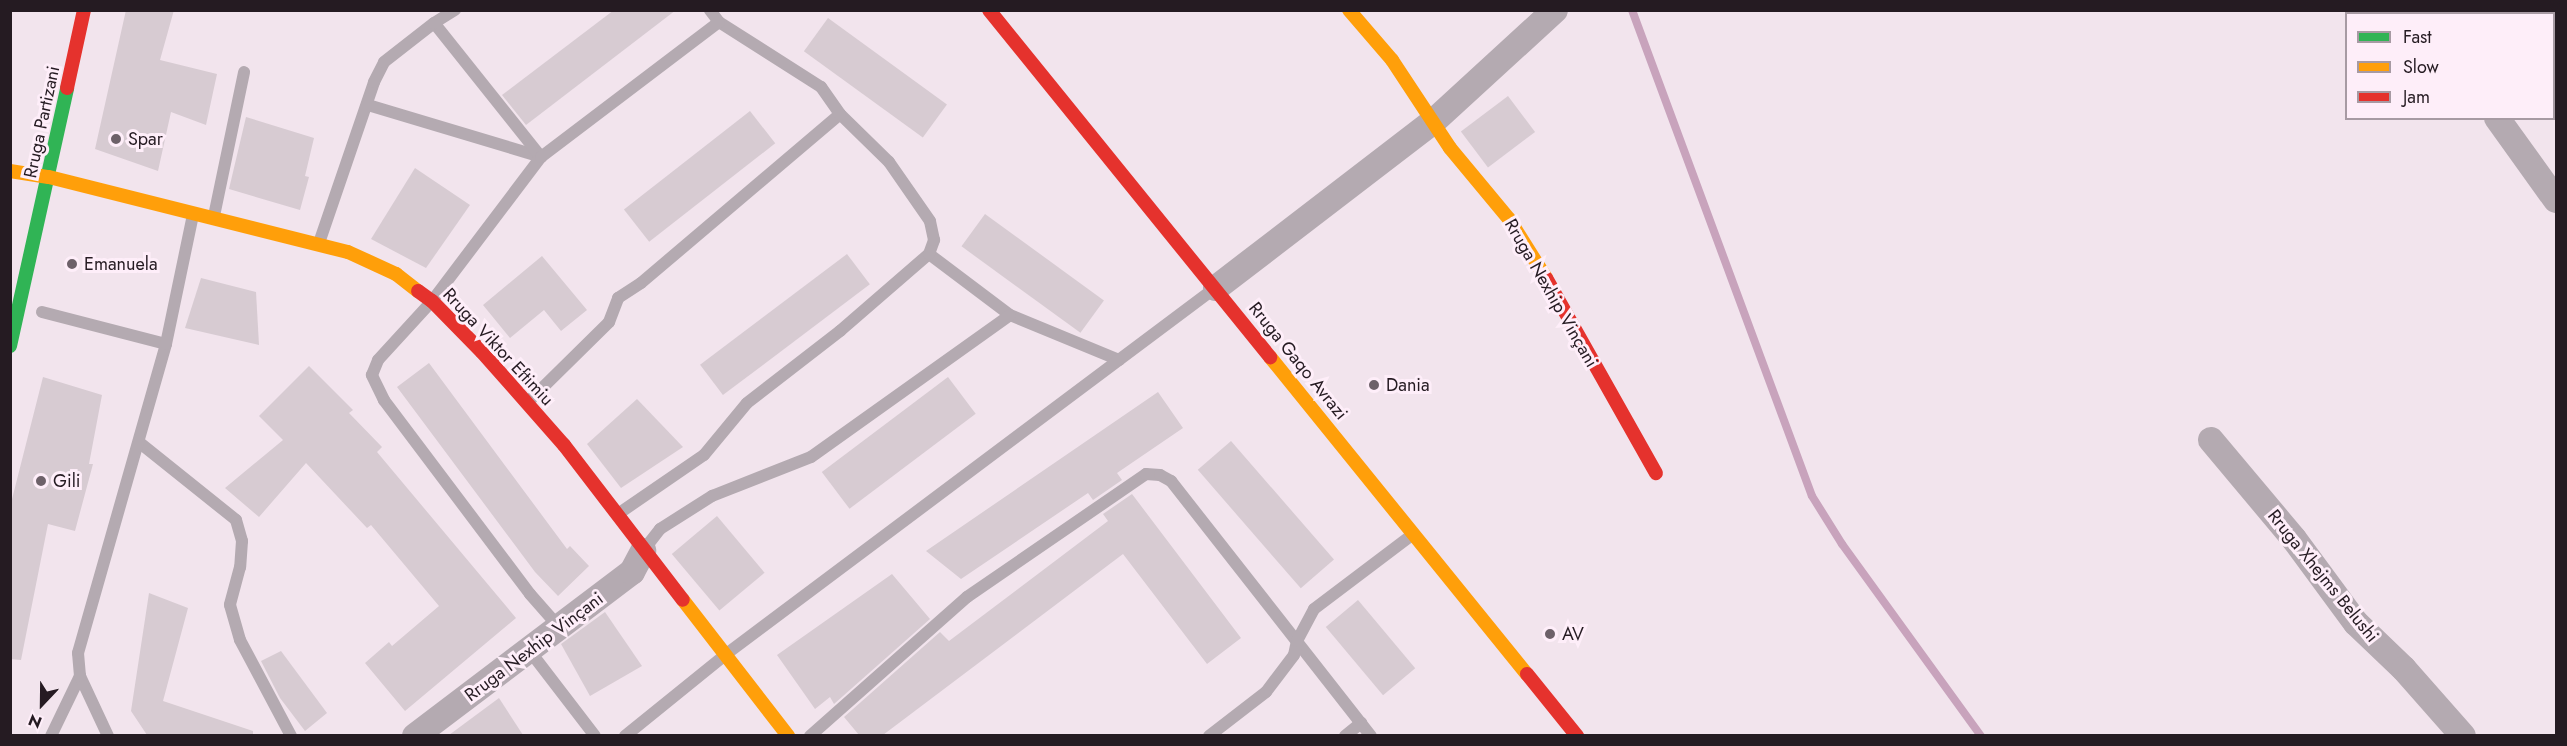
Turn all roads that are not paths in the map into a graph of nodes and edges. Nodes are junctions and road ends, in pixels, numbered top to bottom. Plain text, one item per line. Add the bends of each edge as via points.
1 (84, 10) edge
2 (455, 10) edge
3 (710, 10) edge
4 (989, 10) edge
5 (1349, 10) edge
6 (1555, 10) edge
7 (434, 22) junction
8 (718, 22) junction
9 (244, 72) dead end
10 (368, 105) junction
11 (840, 114) junction
12 (2498, 120) edge
13 (1434, 121) junction
14 (541, 156) junction
15 (10, 171) edge
16 (49, 177) junction
17 (2556, 200) edge
18 (194, 213) junction
19 (214, 218) junction
20 (318, 244) junction
21 (929, 254) junction
22 (1216, 288) junction
23 (432, 301) junction
24 (42, 312) dead end
25 (1011, 315) junction
26 (166, 344) junction
27 (10, 346) edge
28 (1119, 360) junction
29 (527, 403) junction
30 (2211, 440) dead end
31 (140, 443) junction
32 (1656, 473) dead end
33 (617, 515) junction
34 (1414, 533) junction
35 (643, 551) junction
36 (559, 627) junction
37 (1297, 641) junction
38 (529, 650) junction
39 (725, 656) junction
40 (80, 676) junction
41 (1361, 723) junction
42 (420, 734) edge
43 (51, 735) edge
44 (108, 735) edge
45 (291, 735) edge
46 (595, 735) edge
47 (625, 735) edge
48 (788, 735) edge
49 (810, 735) edge
50 (1209, 735) edge
51 (1345, 735) edge
52 (1371, 735) edge
53 (1577, 735) edge
54 (2463, 735) edge

1 - 16 street, Rruga Partizani
2 - 7 lane
3 - 8 lane
4 - 22 street, Rruga Gaqo Avrazi
5 - 13 street, Rruga Nexhip Vinçani via 1392,60
6 - 13 street
7 - 10 lane via 384,62
7 - 14 lane
8 - 11 lane via 821,87
8 - 14 lane
9 - 19 lane
10 - 14 lane
10 - 20 lane
11 - 21 lane via 889,162 930,221 934,240
11 - 29 lane via 641,283 618,298 609,322
12 - 17 street
13 - 22 street
13 - 32 street, Rruga Nexhip Vinçani via 1450,148 1531,252
14 - 23 lane
15 - 16 street, Rruga Viktor Eftimiu
16 - 18 street, Rruga Viktor Eftimiu
16 - 27 street, Rruga Partizani
18 - 19 street, Rruga Viktor Eftimiu
18 - 26 lane
19 - 20 street, Rruga Viktor Eftimiu
20 - 23 street, Rruga Viktor Eftimiu via 348,252 396,274
21 - 25 lane
21 - 33 lane via 840,331 747,403 704,455
22 - 28 lane
22 - 34 street, Rruga Gaqo Avrazi
23 - 29 street, Rruga Viktor Eftimiu
23 - 36 lane via 378,360 372,375 391,409
24 - 26 lane
25 - 28 lane
25 - 35 lane via 812,457 712,496 660,529
26 - 31 lane
28 - 39 lane
29 - 33 street, Rruga Viktor Eftimiu
30 - 54 street, Rruga Xhejms Belushi via 2294,539 2356,623
31 - 40 lane via 78,653
31 - 45 lane via 236,520 242,541 230,605 240,640
33 - 35 street, Rruga Viktor Eftimiu
34 - 37 lane via 1314,609
34 - 53 street, Rruga Gaqo Avrazi
35 - 36 street, Rruga Nexhip Vinçani via 632,572
35 - 39 street, Rruga Viktor Eftimiu
36 - 38 street, Rruga Nexhip Vinçani
37 - 41 lane
37 - 49 lane via 1171,481 1146,474 967,597
37 - 50 lane via 1294,655 1266,692
38 - 42 street, Rruga Nexhip Vinçani
38 - 46 lane
39 - 47 lane
39 - 48 street, Rruga Viktor Eftimiu
40 - 43 lane
40 - 44 lane
41 - 51 lane
41 - 52 lane

